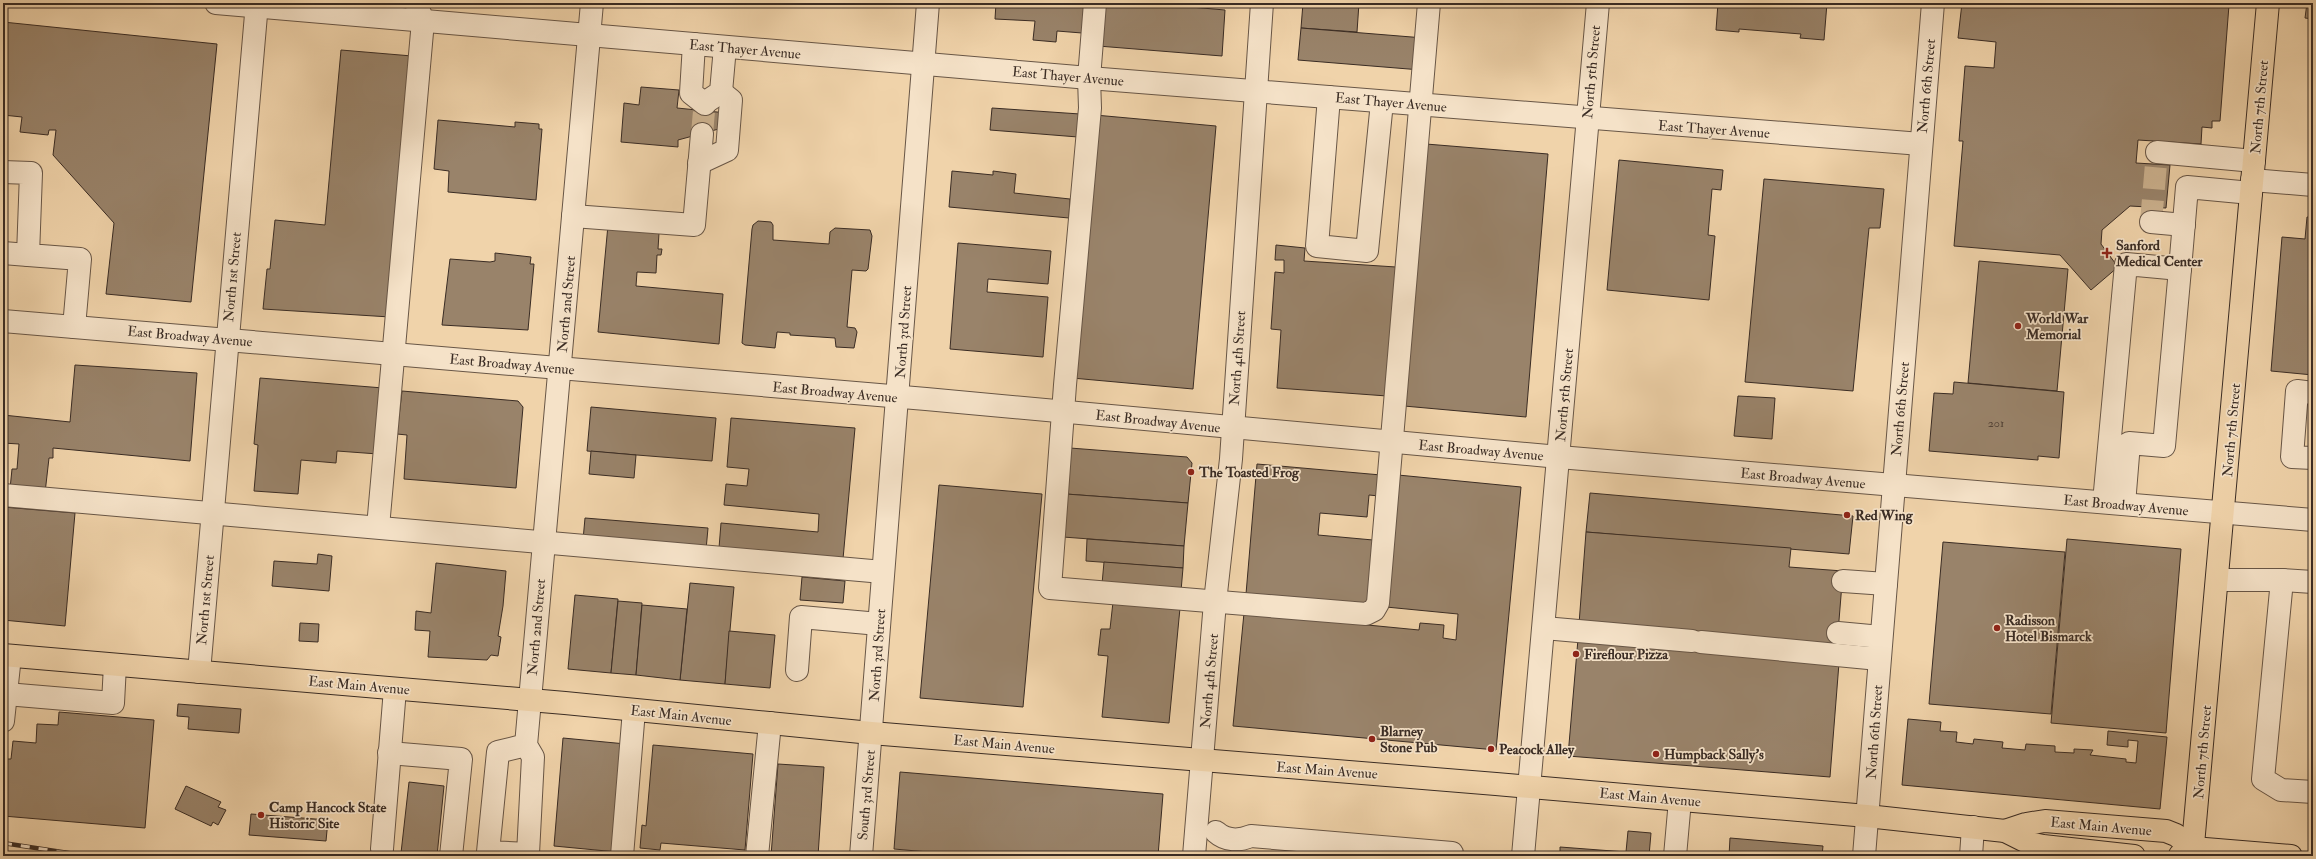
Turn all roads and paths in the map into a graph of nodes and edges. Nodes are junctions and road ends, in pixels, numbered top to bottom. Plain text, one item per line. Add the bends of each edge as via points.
1 (216, 3) edge
2 (592, 3) edge
3 (928, 3) edge
4 (1095, 3) edge
5 (1262, 3) edge
6 (1429, 3) edge
7 (1598, 3) edge
8 (1933, 3) edge
9 (2268, 3) edge
10 (257, 5) edge
11 (419, 12) edge
12 (589, 35) junction
13 (694, 44) junction
14 (725, 47) junction
15 (922, 64) junction
16 (1089, 78) junction
17 (1254, 91) junction
18 (1329, 97) junction
19 (710, 102) junction
20 (1382, 102) junction
21 (1420, 105) junction
22 (1587, 119) junction
23 (702, 134) tunnel mouth
24 (1921, 144) junction
25 (2158, 152) dead end
26 (700, 164) junction
27 (3, 172) edge
28 (2253, 178) junction
29 (2313, 185) edge
30 (573, 216) junction
31 (2151, 222) dead end
32 (2184, 225) junction
33 (3, 253) edge
34 (28, 255) junction
35 (2180, 269) junction
36 (3, 321) edge
37 (74, 327) junction
38 (227, 340) junction
39 (393, 354) junction
40 (560, 368) junction
41 (2313, 393) edge
42 (898, 397) junction
43 (1062, 412) junction
44 (1233, 429) junction
45 (1391, 442) junction
46 (1559, 457) junction
47 (2313, 458) edge
48 (1894, 485) junction
49 (3, 495) edge
50 (2114, 503) junction
51 (212, 513) junction
52 (2223, 513) junction
53 (2313, 520) edge
54 (378, 527) junction
55 (544, 542) junction
56 (883, 572) junction
57 (2217, 580) junction
58 (2282, 580) junction
59 (1843, 581) dead end
60 (2313, 582) edge
61 (1886, 584) junction
62 (1215, 602) junction
63 (879, 624) junction
64 (1544, 628) junction
65 (1838, 633) dead end
66 (1882, 637) junction
67 (7, 655) edge
68 (1879, 659) junction
69 (116, 664) junction
70 (797, 670) dead end
71 (199, 672) junction
72 (395, 688) junction
73 (6, 694) junction
74 (530, 700) junction
75 (634, 710) junction
76 (3, 721) edge
77 (770, 723) junction
78 (871, 733) junction
79 (526, 744) junction
80 (390, 753) junction
81 (1202, 760) junction
82 (1529, 786) junction
83 (2313, 792) edge
84 (1680, 800) junction
85 (1867, 816) junction
86 (1974, 828) junction
87 (1206, 831) junction
88 (2005, 831) junction
89 (382, 849) dead end
90 (1452, 853) dead end
91 (2188, 853) edge
92 (451, 856) edge
93 (622, 856) edge
94 (757, 856) edge
95 (861, 856) edge
96 (1194, 856) edge
97 (1523, 856) edge
98 (1675, 856) edge
99 (1864, 856) edge
100 (1971, 856) edge
101 (2134, 856) edge
102 (2291, 856) edge

1 - 10 street, East Thayer Avenue
2 - 12 street, North 2nd Street
3 - 15 street, North 3rd Street
4 - 16 street
5 - 17 street, North 4th Street
6 - 21 street
7 - 22 street, North 5th Street
8 - 24 street, North 6th Street
9 - 28 main road, North 7th Street
10 - 11 street, East Thayer Avenue
10 - 38 street, North 1st Street
11 - 12 street, East Thayer Avenue
11 - 39 street
12 - 13 street, East Thayer Avenue
12 - 30 street, North 2nd Street
13 - 14 street, East Thayer Avenue
13 - 19 street via 691,93
14 - 15 street, East Thayer Avenue
14 - 19 street
15 - 16 street, East Thayer Avenue
15 - 42 street, North 3rd Street
16 - 17 street, East Thayer Avenue
16 - 43 street via 1090,108
17 - 18 street, East Thayer Avenue
17 - 44 street, North 4th Street
18 - 20 street, East Thayer Avenue
18 - 20 street via 1317,246 1367,251
19 - 26 street via 731,100 727,150
20 - 21 street, East Thayer Avenue
21 - 22 street, East Thayer Avenue
21 - 45 street
22 - 24 street, East Thayer Avenue
22 - 46 street, North 5th Street
23 - 26 street
24 - 48 street, North 6th Street
25 - 28 street
26 - 30 street via 694,225
27 - 34 street via 31,173
28 - 29 street
28 - 32 street via 2187,187
28 - 52 main road, North 7th Street
30 - 40 street, North 2nd Street
31 - 32 street
32 - 35 street
33 - 34 street
34 - 37 street via 80,259
35 - 50 street via 2164,446 2129,443
35 - 50 street via 2126,264
36 - 37 street, East Broadway Avenue
37 - 38 street, East Broadway Avenue
38 - 39 street, East Broadway Avenue
38 - 51 street, North 1st Street
39 - 40 street, East Broadway Avenue
39 - 54 street
40 - 42 street, East Broadway Avenue
40 - 55 street, North 2nd Street
41 - 47 street via 2297,391 2292,457
42 - 43 street, East Broadway Avenue
42 - 56 street, North 3rd Street
43 - 44 street, East Broadway Avenue
43 - 62 street via 1050,588
44 - 45 street, East Broadway Avenue
44 - 62 street, North 4th Street
45 - 46 street, East Broadway Avenue
45 - 62 street via 1378,603 1374,610 1366,614
46 - 48 street, East Broadway Avenue
46 - 64 street, North 5th Street
48 - 50 street, East Broadway Avenue
48 - 61 street, North 6th Street
49 - 51 street
50 - 52 street, East Broadway Avenue
51 - 54 street
51 - 71 street, North 1st Street
52 - 53 street, East Broadway Avenue
52 - 57 main road, North 7th Street
54 - 55 street
55 - 56 street
55 - 74 street, North 2nd Street
56 - 63 street, North 3rd Street
57 - 58 street
57 - 91 main road, North 7th Street
58 - 60 street
58 - 83 street via 2263,779 2281,790
59 - 61 street
61 - 66 street, North 6th Street
62 - 81 street, North 4th Street
63 - 70 street via 801,617
63 - 78 street, North 3rd Street
64 - 68 street
64 - 82 street, North 5th Street
65 - 66 street
66 - 68 street, North 6th Street
67 - 69 main road, East Main Avenue
67 - 73 street
68 - 85 street, North 6th Street
69 - 71 main road, East Main Avenue
69 - 73 street via 113,703
71 - 72 main road, East Main Avenue
72 - 74 main road, East Main Avenue
72 - 80 street
73 - 76 street
74 - 75 main road, East Main Avenue
74 - 79 street, North 2nd Street
75 - 77 main road, East Main Avenue
75 - 93 street
77 - 78 main road, East Main Avenue
77 - 94 street
78 - 81 main road, East Main Avenue
78 - 95 street, South 3rd Street
79 - 79 street via 498,752 488,852 528,854 533,757
80 - 89 street
80 - 92 street via 461,759
81 - 82 main road, East Main Avenue
81 - 87 street, North 4th Street
82 - 84 main road, East Main Avenue
82 - 97 street, North 5th Street
84 - 85 main road, East Main Avenue
84 - 98 street
85 - 86 main road, East Main Avenue
85 - 99 street, North 6th Street
86 - 88 main road, East Main Avenue
86 - 100 street
87 - 90 street via 1246,831 1251,836
87 - 96 street, North 4th Street
88 - 91 main road, East Main Avenue via 2045,821 2166,831 2176,835
88 - 101 main road, East Main Avenue via 2043,846
91 - 102 main road

